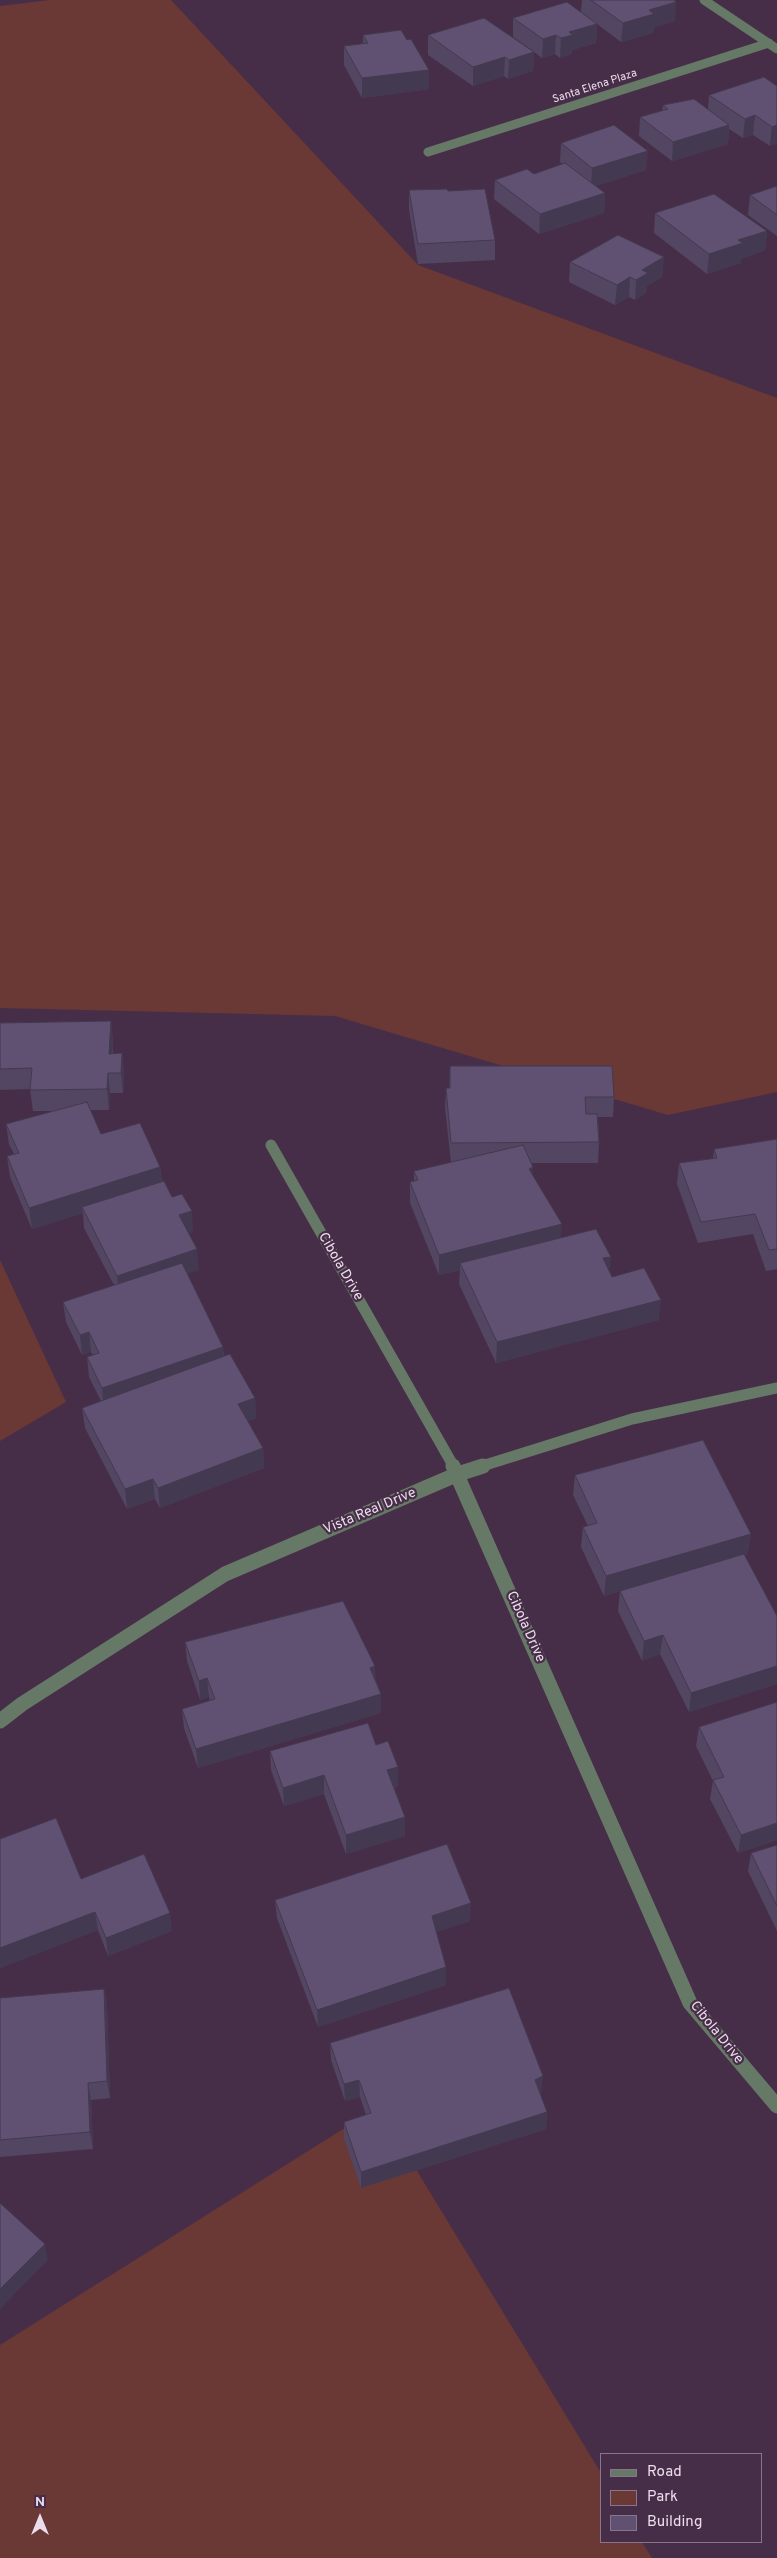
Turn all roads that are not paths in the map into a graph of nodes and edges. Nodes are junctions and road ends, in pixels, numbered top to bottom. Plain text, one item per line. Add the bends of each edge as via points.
1 (704, 0) edge
2 (769, 43) junction
3 (777, 48) edge
4 (428, 152) dead end
5 (270, 1146) dead end
6 (777, 1388) edge
7 (458, 1474) junction
8 (0, 1721) edge
9 (777, 2106) edge

1 - 2 street
2 - 3 street
2 - 4 street, Santa Elena Plaza
5 - 7 street, Cibola Drive
6 - 7 street, Vista Real Drive via 632,1419
7 - 8 street, Vista Real Drive via 225,1574
7 - 9 street, Cibola Drive via 690,2003

